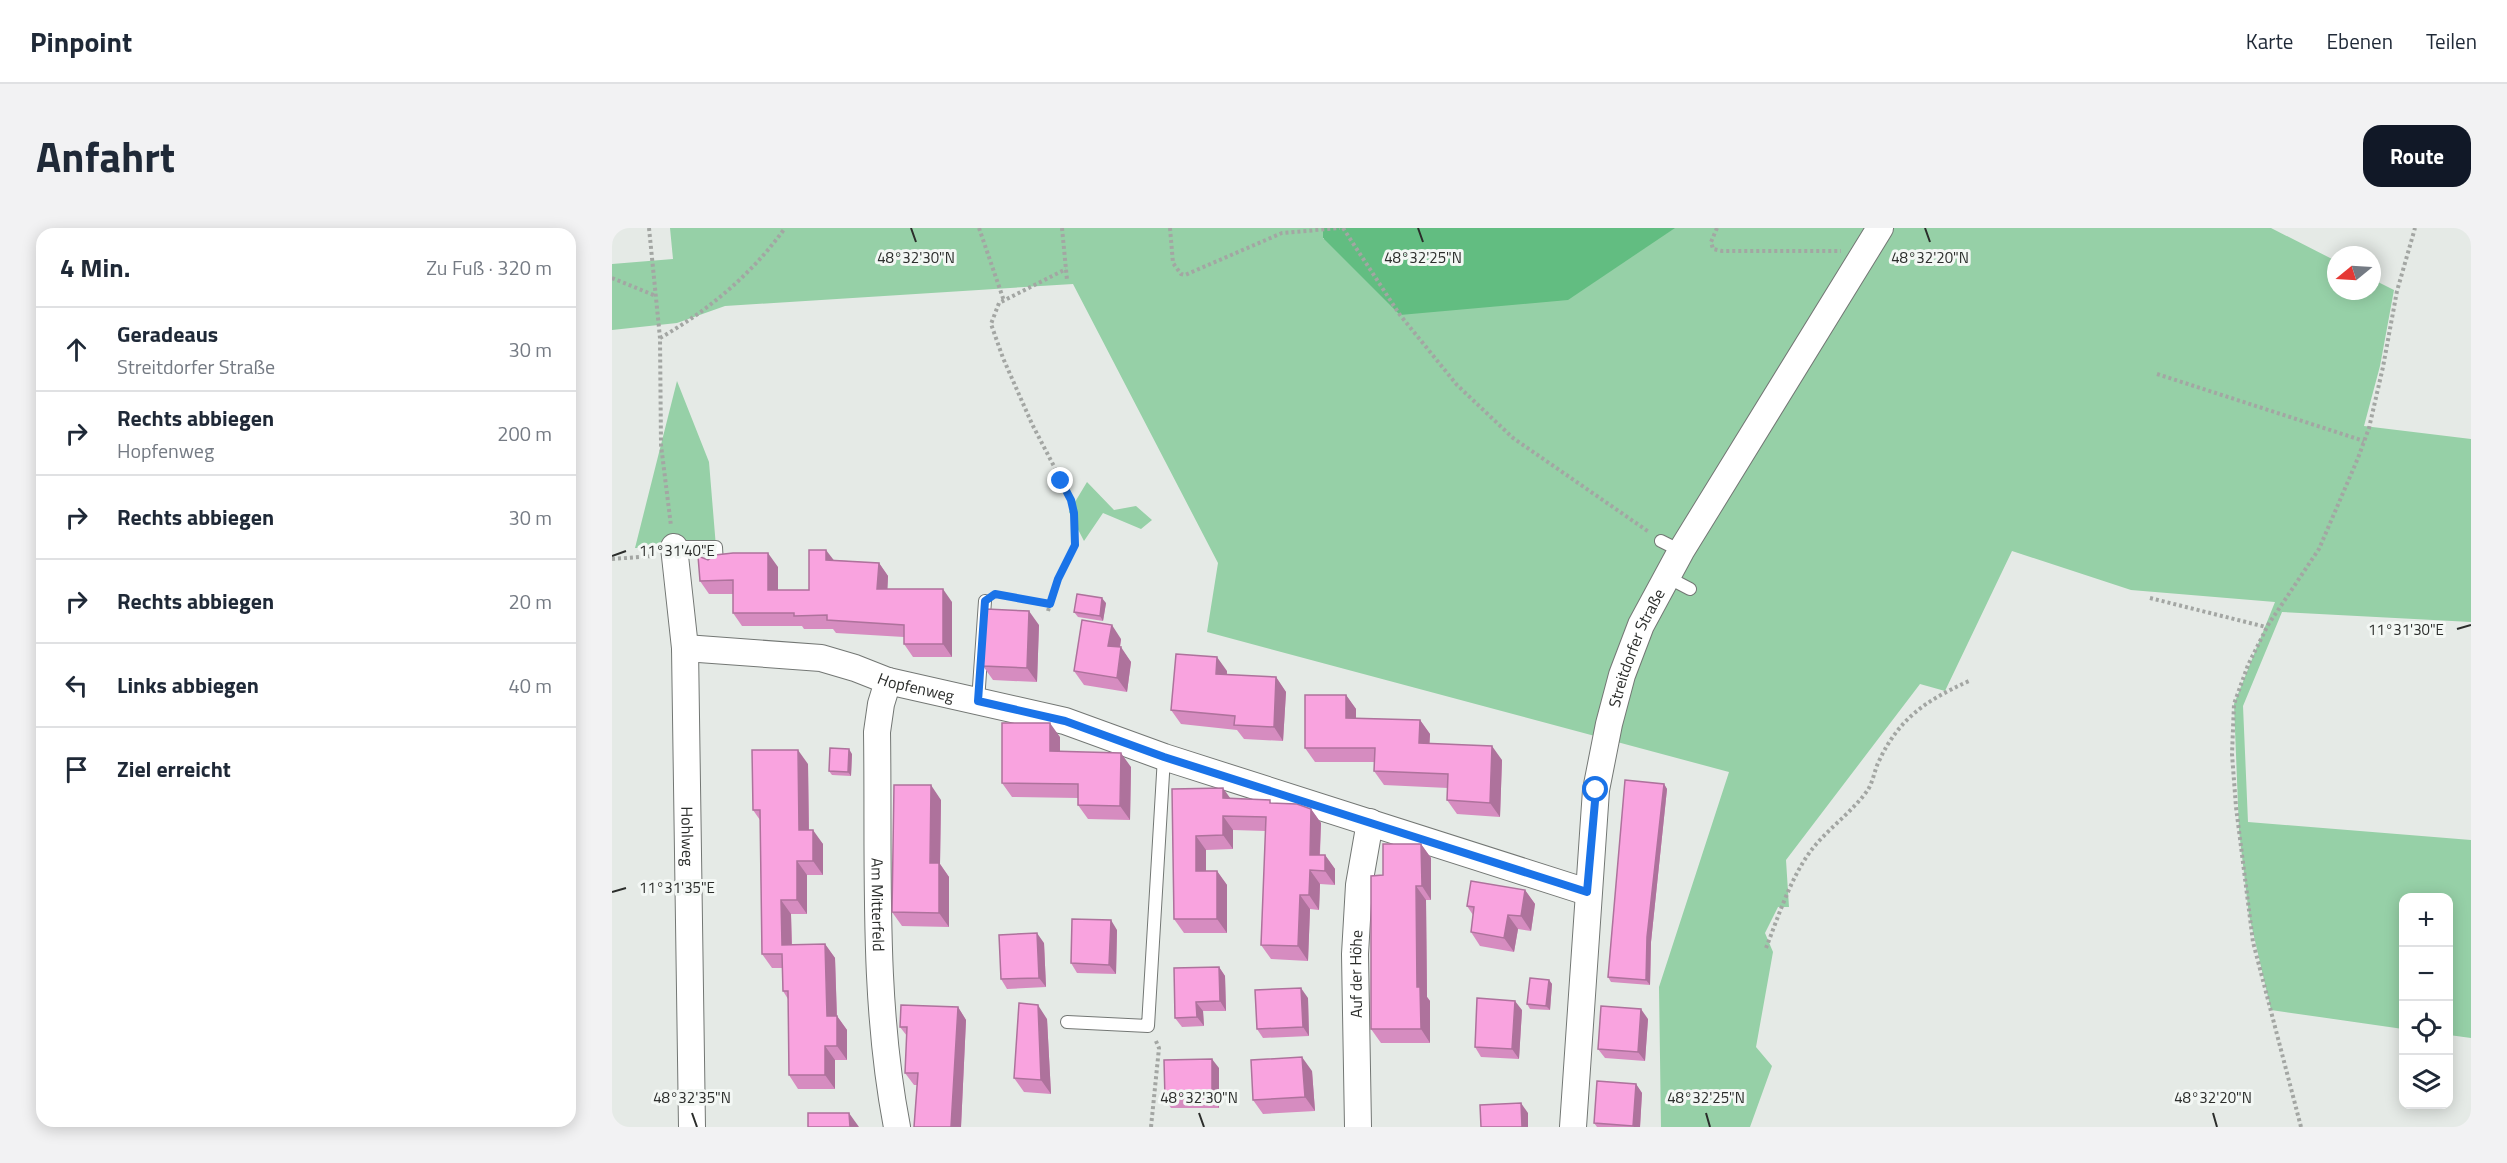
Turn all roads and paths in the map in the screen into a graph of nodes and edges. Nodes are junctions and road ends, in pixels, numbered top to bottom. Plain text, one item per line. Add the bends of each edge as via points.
1 (649, 228) edge
2 (785, 228) edge
3 (979, 228) edge
4 (1062, 228) edge
5 (1170, 228) edge
6 (1342, 228) edge
7 (1717, 228) edge
8 (1880, 228) edge
9 (2415, 228) edge
10 (1870, 253) junction
11 (1066, 269) junction
12 (612, 278) edge
13 (1066, 280) dead end
14 (656, 297) junction
15 (1004, 301) junction
16 (660, 338) junction
17 (2157, 374) dead end
18 (2364, 441) junction
19 (1671, 546) junction
20 (674, 547) junction
21 (612, 559) edge
22 (717, 565) edge
23 (1667, 577) junction
24 (1690, 589) dead end
25 (2150, 598) dead end
26 (985, 601) joint
27 (1050, 604) junction
28 (1048, 611) dead end
29 (2266, 627) dead end
30 (685, 648) junction
31 (888, 681) junction
32 (1969, 681) dead end
33 (978, 701) junction
34 (1164, 757) junction
35 (1370, 822) junction
36 (1587, 892) junction
37 (1766, 948) dead end
38 (1067, 1022) dead end
39 (1148, 1026) junction
40 (692, 1127) edge
41 (897, 1127) edge
42 (1151, 1127) edge
43 (1358, 1127) edge
44 (1573, 1127) edge
45 (2301, 1127) edge

1 - 14 path
2 - 16 path via 751,271
3 - 15 path
4 - 11 path
5 - 6 path via 1173,263 1185,275 1282,233
6 - 19 path via 1400,315 1457,385 1513,438
7 - 10 path via 1711,243 1713,249 1722,251
8 - 10 street, Streitdorfer Straße
9 - 18 path
10 - 19 street, Streitdorfer Straße
11 - 13 path
11 - 15 path
12 - 14 path
14 - 16 path
15 - 27 path via 999,303 991,324 1074,513 1075,545
16 - 20 path via 661,445
17 - 18 path
18 - 45 path via 2319,549 2268,626 2234,704 2236,807 2253,942
19 - 23 street, Streitdorfer Straße
20 - 21 path via 655,556
20 - 22 lane via 716,547
20 - 30 street, Hohlweg
23 - 24 lane
23 - 36 street, Streitdorfer Straße via 1641,625 1609,724 1596,790
25 - 29 path
26 - 27 path via 995,594
26 - 33 lane
27 - 28 path
30 - 31 street, Hopfenweg via 821,658
30 - 40 street, Hohlweg
31 - 33 street, Hopfenweg
31 - 41 street, Am Mitterfeld via 877,732 880,954 885,1061
32 - 37 path via 1913,712 1894,736 1868,790 1812,850 1788,892
33 - 34 street, Hopfenweg via 1065,721
34 - 35 street, Hopfenweg
34 - 39 lane
35 - 36 street, Hopfenweg
35 - 43 street, Auf der Höhe via 1359,885 1355,954
36 - 44 street, Streitdorfer Straße
38 - 39 lane
39 - 42 path via 1159,1048

